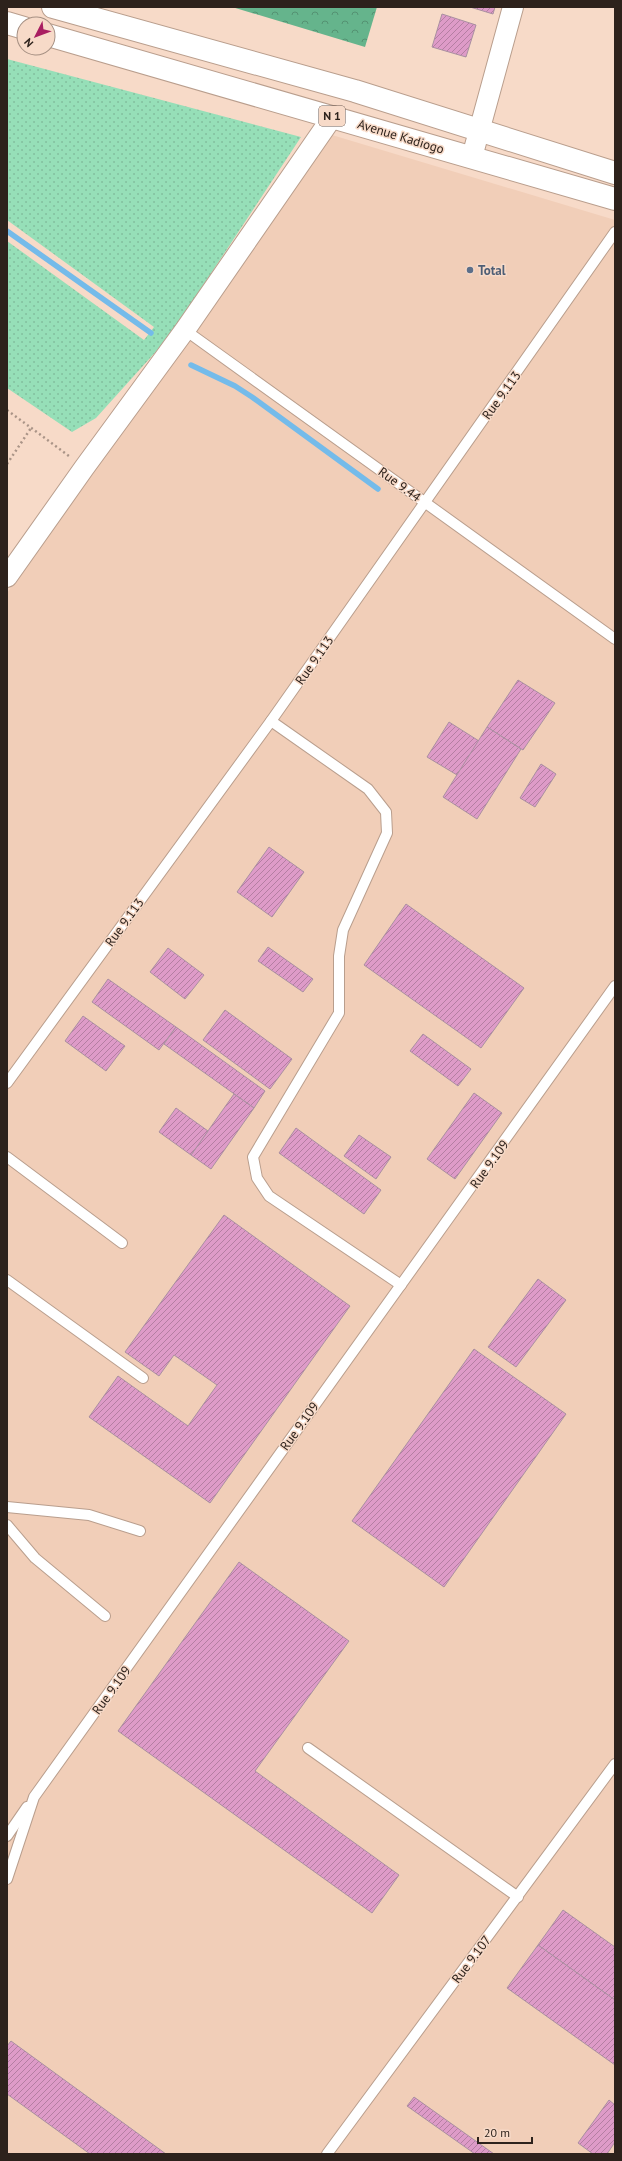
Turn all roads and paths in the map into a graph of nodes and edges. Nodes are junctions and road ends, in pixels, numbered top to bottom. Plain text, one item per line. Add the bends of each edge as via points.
1 (53, 7) edge
2 (513, 7) edge
3 (56, 37) edge
4 (333, 116) junction
5 (479, 130) junction
6 (472, 158) junction
7 (615, 173) edge
8 (615, 199) edge
9 (615, 232) edge
10 (185, 330) junction
11 (7, 410) edge
12 (31, 427) junction
13 (7, 464) edge
14 (84, 468) junction
15 (424, 501) junction
16 (7, 577) edge
17 (615, 639) edge
18 (272, 721) junction
19 (615, 986) edge
20 (7, 1083) edge
21 (7, 1157) edge
22 (122, 1243) dead end
23 (7, 1280) edge
24 (401, 1285) junction
25 (143, 1378) dead end
26 (7, 1507) edge
27 (7, 1525) edge
28 (140, 1531) dead end
29 (105, 1616) dead end
30 (308, 1748) dead end
31 (615, 1764) edge
32 (34, 1797) junction
33 (7, 1836) edge
34 (7, 1879) edge
35 (518, 1897) junction
36 (327, 2154) edge

1 - 5 highway, N 1 via 355,92
2 - 5 street
3 - 4 highway, Avenue Kadiogo / N 1
4 - 6 highway, Avenue Kadiogo / N 1
4 - 10 street
5 - 6 street
5 - 7 highway, N 1
6 - 8 highway, Avenue Kadiogo / N 1
9 - 15 lane, Rue 9.113
10 - 14 street
10 - 15 lane, Rue 9.44
11 - 12 path
12 - 13 path
12 - 14 path
14 - 16 street
15 - 17 lane, Rue 9.44
15 - 18 lane, Rue 9.113
18 - 20 lane, Rue 9.113
18 - 24 lane via 368,789 386,812 387,833 343,930 339,956 339,1013 253,1157 257,1178 269,1196
19 - 24 lane, Rue 9.109
21 - 22 lane
23 - 25 lane
24 - 32 lane, Rue 9.109
26 - 28 lane via 90,1516
27 - 29 lane via 35,1558
30 - 35 lane
31 - 35 lane, Rue 9.107
32 - 33 lane
32 - 34 lane, Rue 9.109
35 - 36 lane, Rue 9.107

